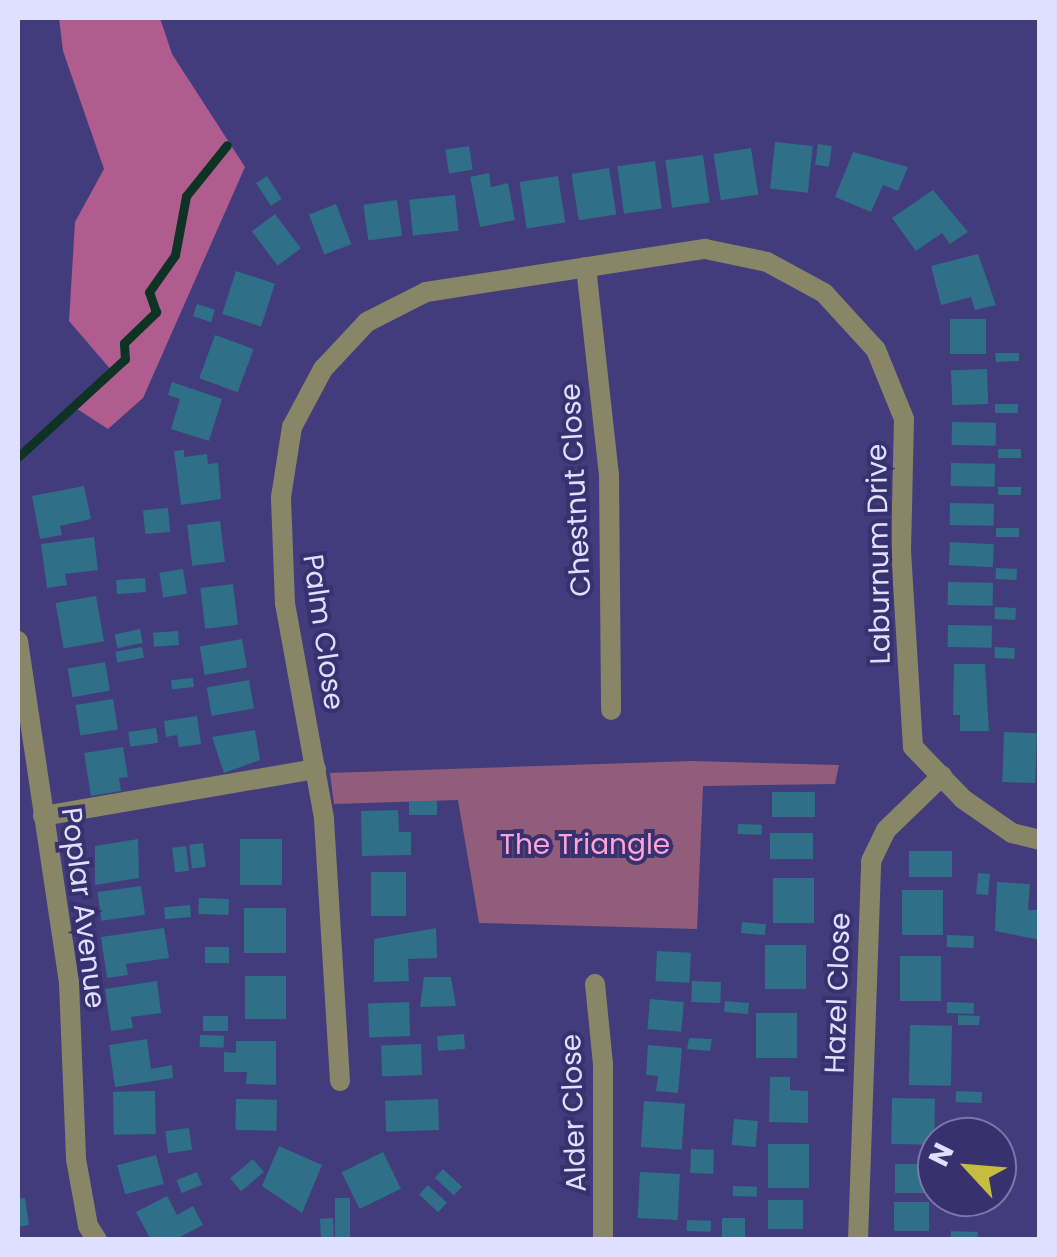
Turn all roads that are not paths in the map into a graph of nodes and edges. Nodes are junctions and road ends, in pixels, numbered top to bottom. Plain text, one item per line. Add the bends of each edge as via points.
1 (586, 267) junction
2 (18, 641) edge
3 (611, 710) dead end
4 (316, 770) junction
5 (942, 776) junction
6 (44, 816) junction
7 (1040, 840) edge
8 (596, 984) dead end
9 (340, 1081) dead end
10 (97, 1240) edge
11 (602, 1240) edge
12 (858, 1240) edge

1 - 3 street, Chestnut Close via 609,474
1 - 4 street, Palm Close via 426,292 367,322 323,370 292,427 282,498 285,603
1 - 5 street, Laburnum Drive via 705,249 767,262 824,293 876,350 904,419 901,552 913,747
2 - 6 street, Poplar Avenue
4 - 6 street
4 - 9 street, Palm Close via 334,926
5 - 7 street, Laburnum Drive via 1012,833
5 - 12 street, Hazel Close via 886,830 871,861
6 - 10 street, Poplar Avenue via 69,983 76,1159 88,1226
8 - 11 street, Alder Close via 603,1064

